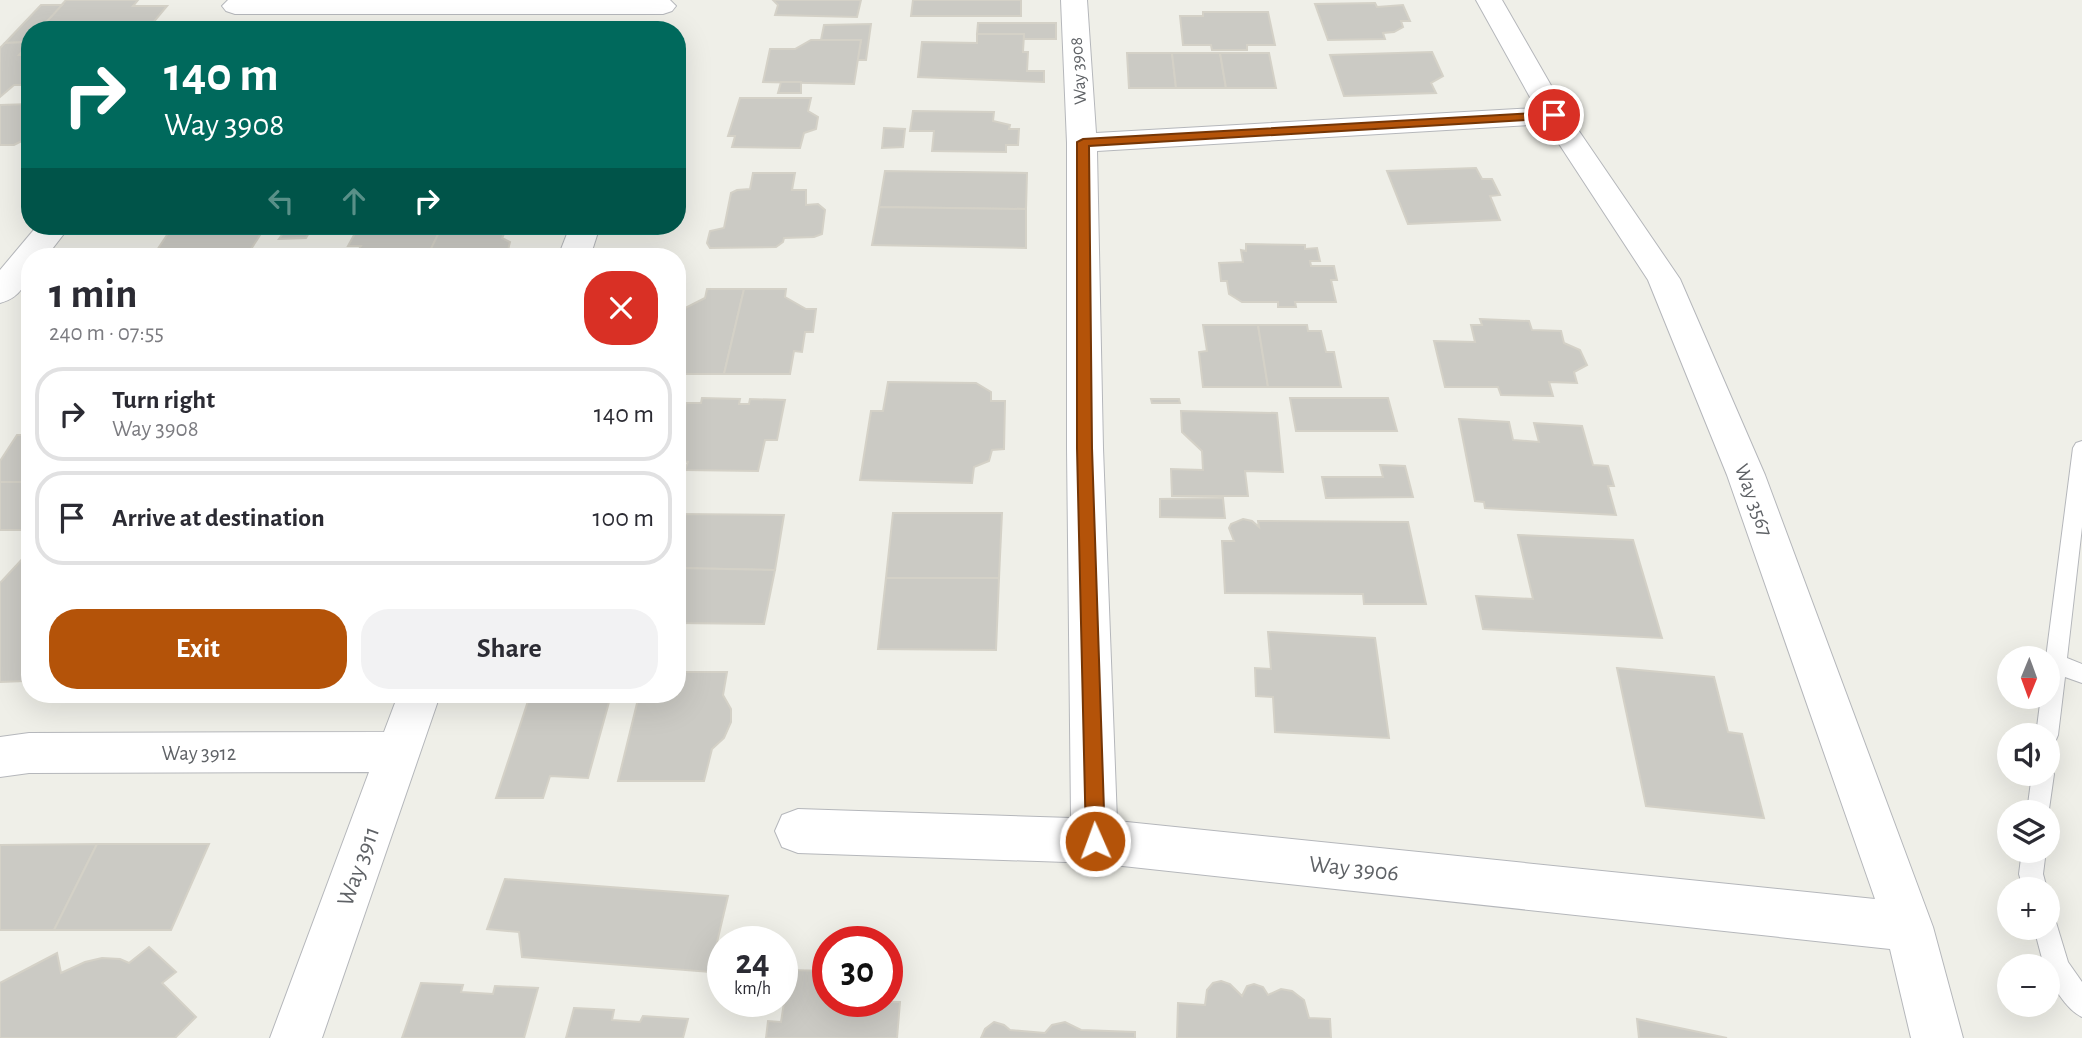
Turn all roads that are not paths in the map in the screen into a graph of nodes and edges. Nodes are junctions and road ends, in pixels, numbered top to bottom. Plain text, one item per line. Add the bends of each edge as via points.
1 (1074, 0) edge
2 (1489, 0) edge
3 (232, 9) edge
4 (661, 12) edge
5 (1554, 115) junction
6 (1083, 142) junction
7 (21, 266) edge
8 (0, 292) edge
9 (2081, 460) edge
10 (2057, 646) edge
11 (2060, 665) edge
12 (2082, 674) edge
13 (416, 703) edge
14 (398, 752) junction
15 (0, 757) edge
16 (798, 831) dead end
17 (1095, 841) junction
18 (1909, 927) junction
19 (2049, 940) edge
20 (2082, 1004) edge
21 (296, 1038) edge
22 (1937, 1038) edge

1 - 6 street, Way 3908
2 - 5 street, Way 3567
3 - 4 street
5 - 6 street
5 - 18 street, Way 3567 via 1664,279 1746,475
6 - 17 street, Way 3908 via 1084,448
7 - 8 street
9 - 10 lane
11 - 12 lane
13 - 14 street, Way 3911
14 - 15 street, Way 3912 via 29,753
14 - 21 street, Way 3911
16 - 17 street, Way 3906
17 - 18 street, Way 3906
18 - 22 street, Way 3567
19 - 20 lane via 2057,968

